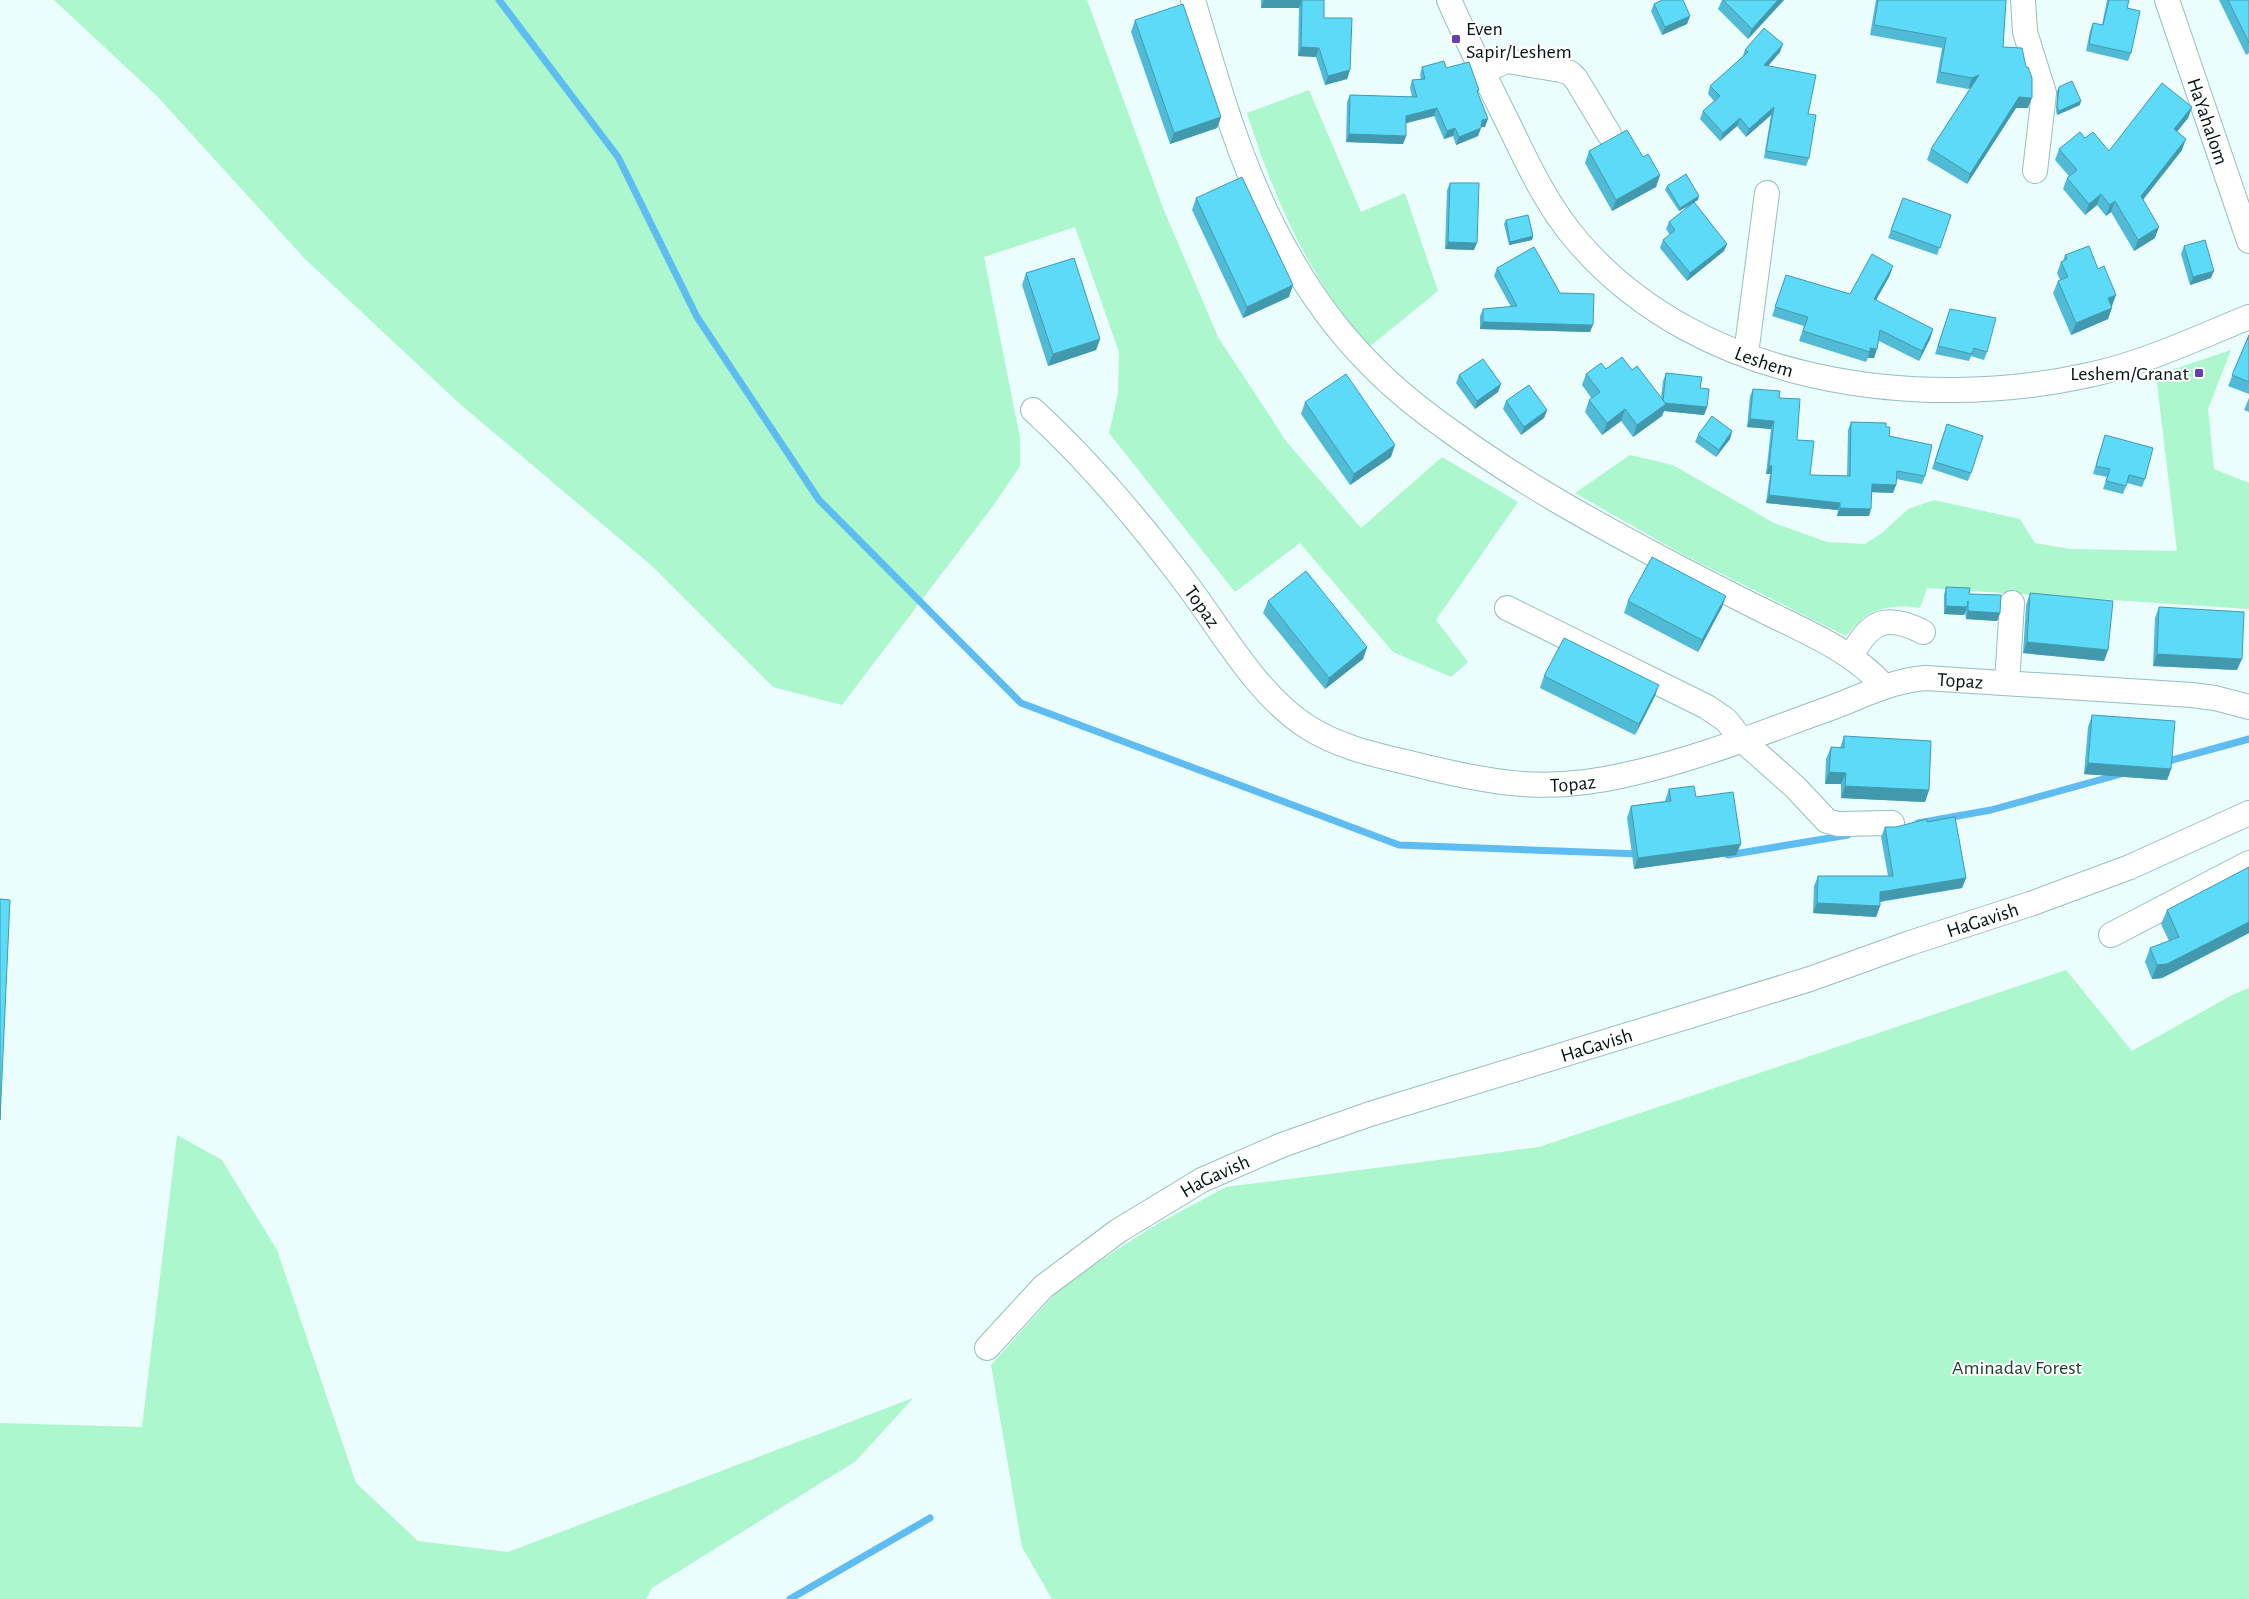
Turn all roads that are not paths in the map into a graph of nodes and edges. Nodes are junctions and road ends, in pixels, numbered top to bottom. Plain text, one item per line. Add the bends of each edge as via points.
1 (1193, 0) edge
2 (1449, 0) edge
3 (2023, 0) edge
4 (2167, 0) edge
5 (1482, 71) junction
6 (1609, 134) dead end
7 (2035, 171) dead end
8 (1767, 193) dead end
9 (2249, 241) edge
10 (2249, 317) edge
11 (1746, 354) junction
12 (1033, 410) dead end
13 (2012, 603) dead end
14 (1507, 608) dead end
15 (1923, 632) dead end
16 (1852, 657) junction
17 (2007, 683) junction
18 (1884, 686) junction
19 (2249, 707) edge
20 (1742, 740) junction
21 (2249, 813) edge
22 (1892, 823) dead end
23 (2249, 863) edge
24 (2111, 935) dead end
25 (987, 1348) dead end

1 - 16 street via 1238,145 1270,221 1314,296 1370,365 1438,422 1546,494 1652,554
2 - 5 street, Leshem
3 - 7 street via 2025,32 2044,93
4 - 9 street, HaYahalom
5 - 6 street via 1507,61 1570,73
5 - 11 street, Leshem via 1544,194 1578,242 1620,283 1644,301 1698,333
8 - 11 street
10 - 11 street, Leshem via 2134,363 2066,380 2006,389 1920,390 1878,386 1798,372
12 - 20 street, Topaz via 1081,456 1127,508 1267,692 1298,721 1323,736 1367,753 1458,775 1529,786 1575,784 1621,776
13 - 17 street
14 - 20 street via 1707,707 1726,720
15 - 16 street via 1896,622 1882,623 1870,628 1860,638
16 - 18 street
17 - 18 street, Topaz via 1925,678
17 - 19 street, Topaz via 2207,697
18 - 20 street, Topaz
20 - 22 street via 1795,787 1827,821 1838,824
21 - 25 street, HaGavish via 2130,867 1810,980 1370,1114 1282,1145 1202,1180 1118,1231 1043,1287
23 - 24 street

